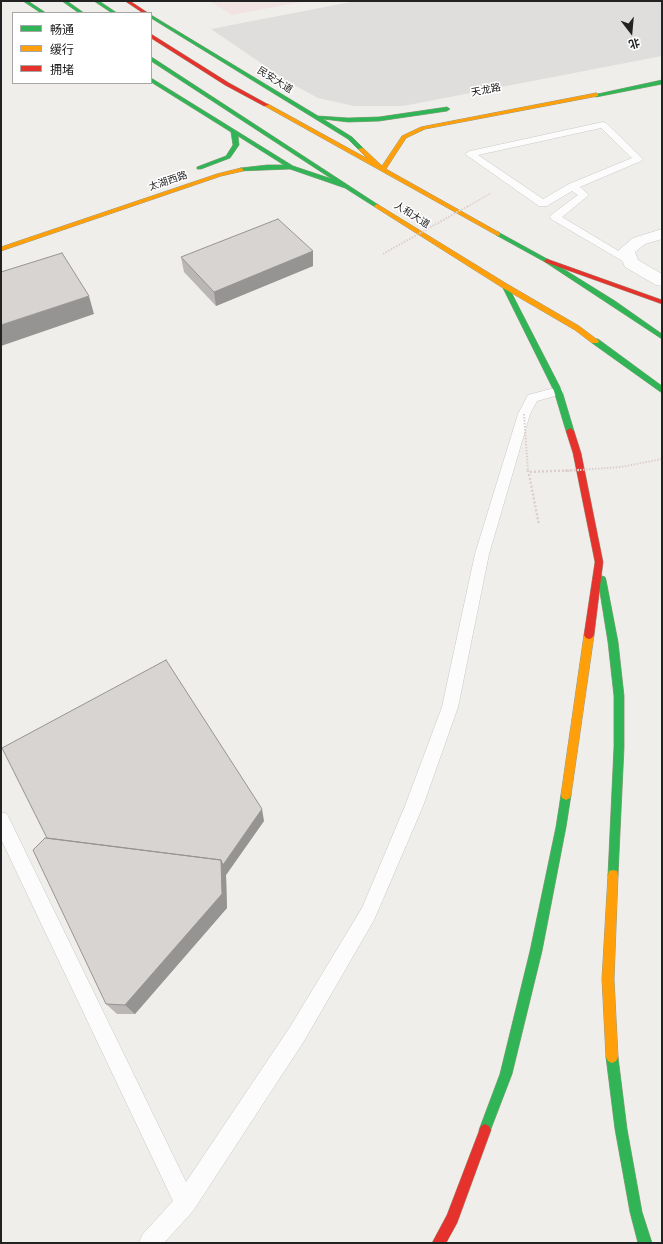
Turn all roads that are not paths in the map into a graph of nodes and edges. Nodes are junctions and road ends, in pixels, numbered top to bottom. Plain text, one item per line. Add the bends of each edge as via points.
1 (25, 1) edge
2 (64, 1) edge
3 (96, 1) edge
4 (127, 1) edge
5 (42, 12) edge
6 (80, 12) edge
7 (113, 12) edge
8 (144, 12) edge
9 (152, 17) edge
10 (152, 37) edge
11 (152, 60) edge
12 (152, 81) edge
13 (662, 82) edge
14 (460, 106) dead end
15 (312, 116) junction
16 (234, 132) junction
17 (291, 167) junction
18 (382, 170) junction
19 (187, 172) dead end
20 (345, 186) junction
21 (573, 186) junction
22 (662, 234) edge
23 (1, 249) edge
24 (548, 261) junction
25 (631, 263) junction
26 (662, 281) edge
27 (505, 286) junction
28 (662, 302) edge
29 (662, 337) edge
30 (662, 390) edge
31 (558, 392) junction
32 (599, 562) junction
33 (1, 820) edge
34 (185, 1203) junction
35 (150, 1243) edge
36 (439, 1243) edge
37 (644, 1243) edge

1 - 5 main road
2 - 6 main road
3 - 7 main road
4 - 8 main road
9 - 15 main road, 民安大道
10 - 18 main road, 人和大道 via 227,84
11 - 20 main road, 人和大道
12 - 16 main road
13 - 18 main road via 423,128 404,136
14 - 15 main road, 天龙路 via 379,119 348,120
15 - 18 main road, 民安大道 via 350,138
16 - 17 main road
16 - 19 main road, 太湖西路 via 236,145 228,157
17 - 20 main road, 太湖西路
17 - 23 main road, 太湖西路 via 267,167 219,175
18 - 24 main road, 人和大道
20 - 27 main road, 人和大道
21 - 21 lane via 638,159 603,125 470,154 543,204
21 - 25 lane via 584,195 555,218
22 - 25 street via 639,241 626,251
24 - 28 main road
24 - 29 main road, 人和大道
25 - 26 street
27 - 30 main road, 人和大道 via 577,328
27 - 31 main road
31 - 32 main road via 577,453
31 - 34 lane via 532,398 524,414 482,554 450,707 414,806 371,906 297,1034
32 - 36 main road via 561,826 536,951 506,1074 452,1218
32 - 37 main road via 613,642 619,696 608,978 612,1060 621,1129
33 - 34 lane
34 - 35 lane

